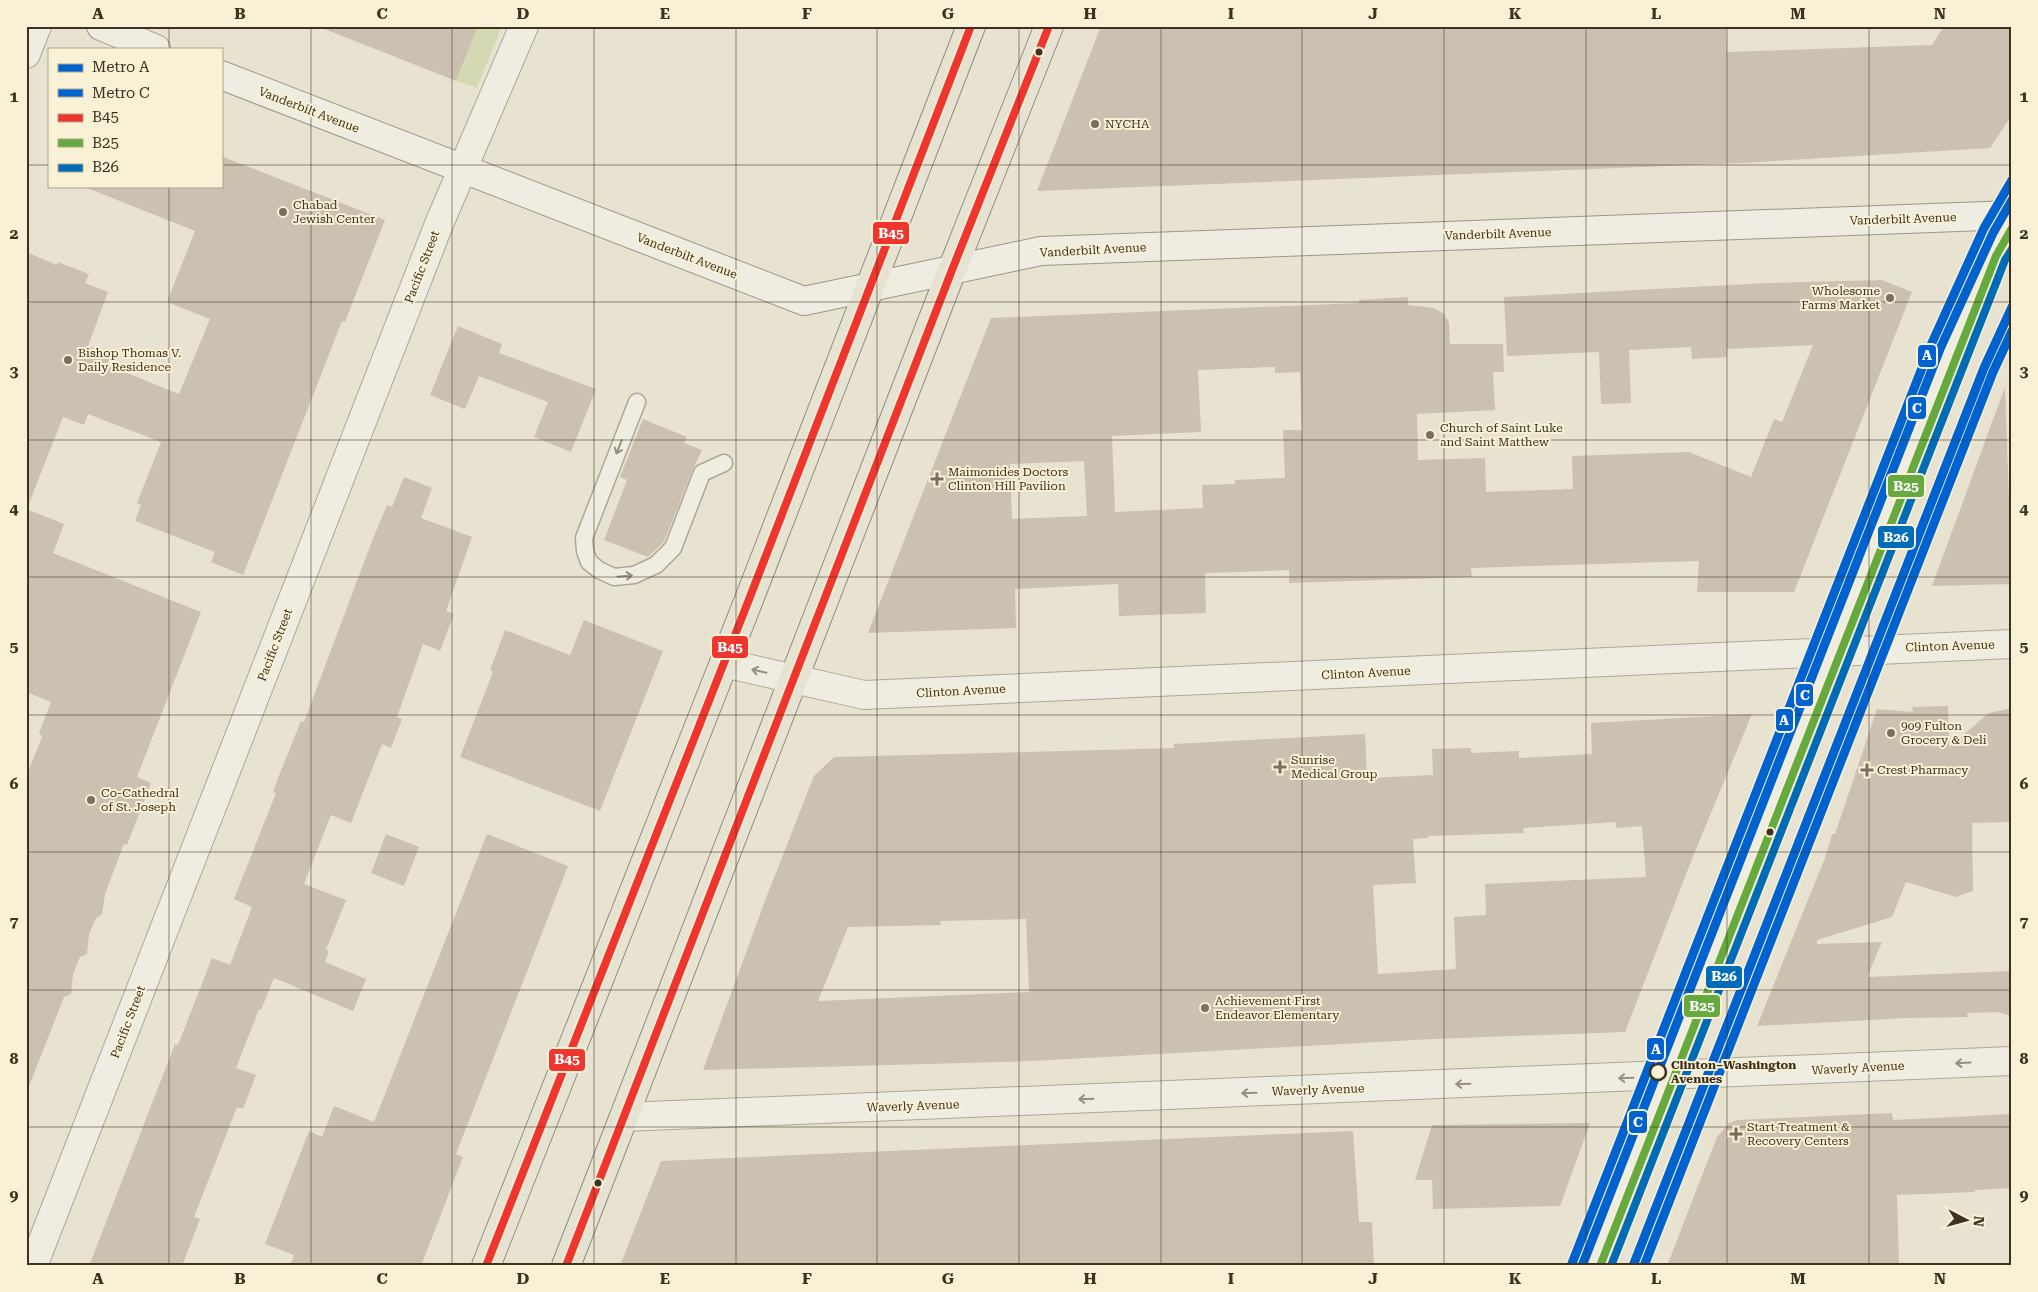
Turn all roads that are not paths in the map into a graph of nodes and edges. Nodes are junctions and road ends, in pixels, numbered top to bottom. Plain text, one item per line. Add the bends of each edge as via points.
1 (37, 26) edge
2 (101, 26) edge
3 (524, 26) edge
4 (971, 26) edge
5 (1049, 26) edge
6 (154, 48) edge
7 (26, 54) edge
8 (222, 75) edge
9 (463, 170) junction
10 (2012, 215) edge
11 (2012, 228) edge
12 (952, 270) junction
13 (869, 287) junction
14 (637, 402) dead end
15 (724, 463) dead end
16 (2012, 644) edge
17 (1840, 651) junction
18 (724, 663) junction
19 (795, 679) junction
20 (2012, 1061) edge
21 (1674, 1076) junction
22 (624, 1117) junction
23 (33, 1266) edge
24 (486, 1266) edge
25 (566, 1266) edge
26 (1600, 1266) edge

1 - 7 street
2 - 6 street
3 - 9 street, Pacific Street
4 - 13 main road
5 - 12 main road
8 - 9 street, Vanderbilt Avenue
9 - 13 street, Vanderbilt Avenue via 804,301
9 - 23 street, Pacific Street
10 - 12 street, Vanderbilt Avenue via 1041,251
11 - 17 street via 1996,256
12 - 13 street, Vanderbilt Avenue
12 - 19 main road
13 - 18 main road
14 -> 15 lane via 584,538 589,562 599,570 614,577 628,576 656,565 673,548 702,474
16 - 17 street, Clinton Avenue
17 - 19 street, Clinton Avenue via 864,695
17 - 21 street
19 -> 18 street, Clinton Avenue
18 - 24 main road
19 - 22 main road
20 -> 21 street, Waverly Avenue
21 -> 22 street, Waverly Avenue
21 - 26 street
22 - 25 main road

